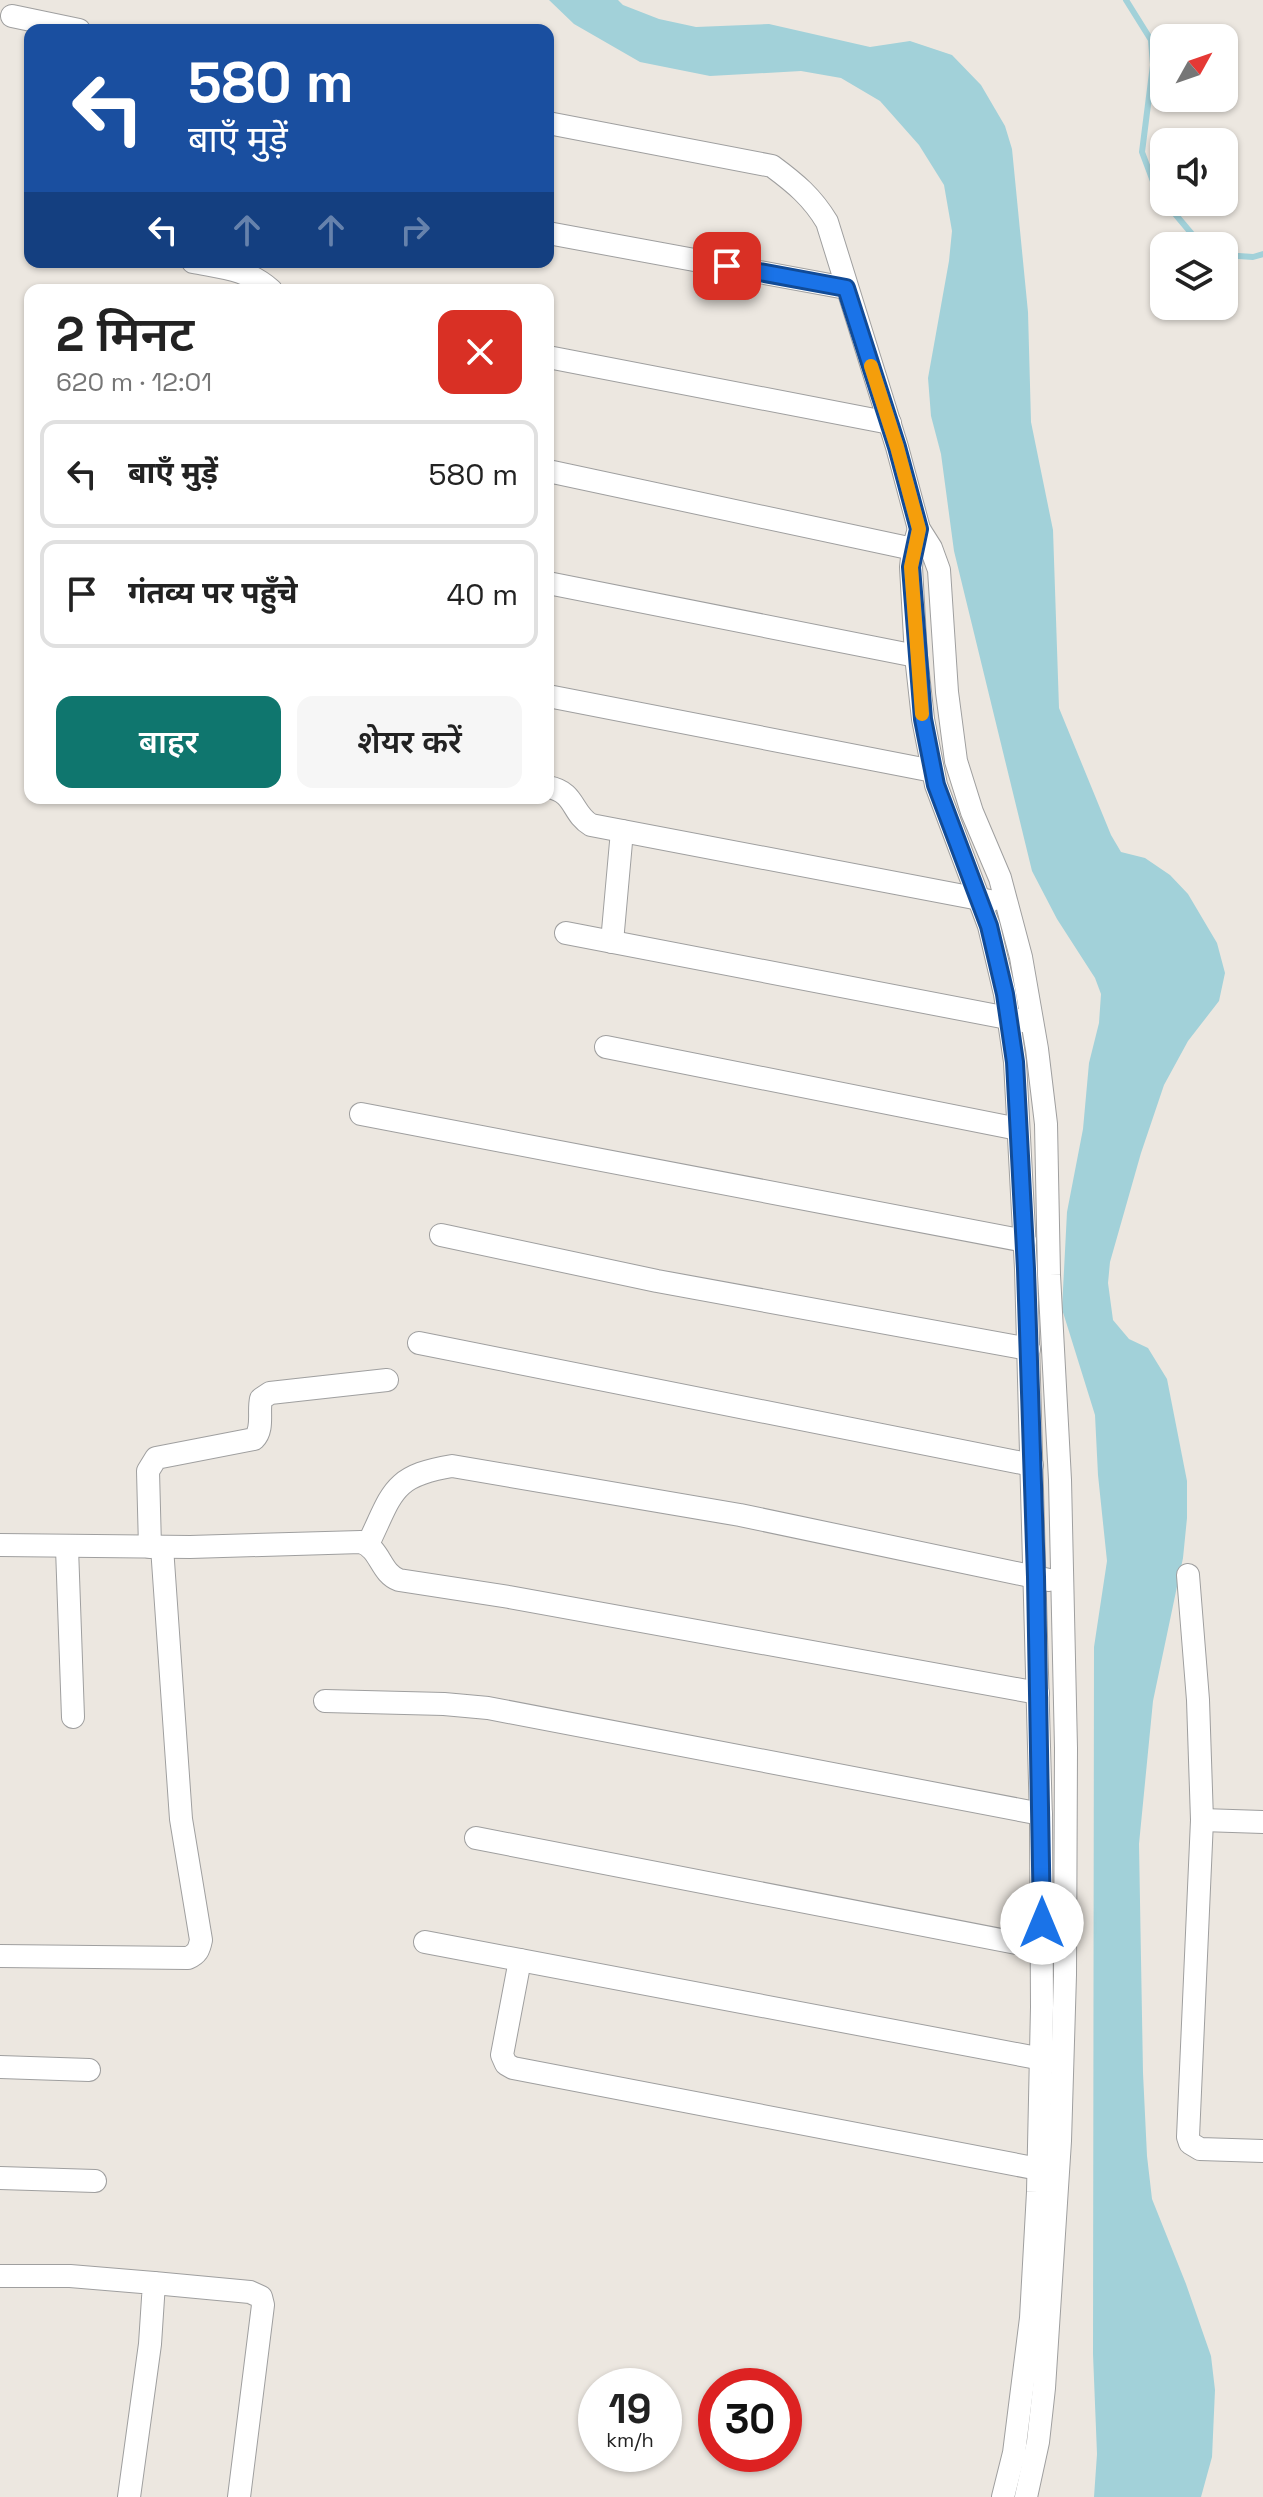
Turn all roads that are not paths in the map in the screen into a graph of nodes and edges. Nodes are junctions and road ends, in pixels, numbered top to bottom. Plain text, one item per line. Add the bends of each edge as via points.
1 (12, 16) dead end
2 (50, 24) edge
3 (554, 124) edge
4 (554, 234) edge
5 (225, 268) edge
6 (264, 284) edge
7 (846, 288) junction
8 (554, 358) edge
9 (890, 423) junction
10 (554, 472) edge
11 (916, 539) junction
12 (554, 584) edge
13 (916, 656) junction
14 (554, 697) edge
15 (933, 771) junction
16 (554, 789) edge
17 (622, 831) junction
18 (980, 900) junction
19 (1007, 904) junction
20 (566, 933) dead end
21 (612, 942) junction
22 (1009, 1019) junction
23 (1032, 1022) junction
24 (606, 1047) dead end
25 (361, 1114) dead end
26 (1018, 1129) junction
27 (441, 1235) dead end
28 (1025, 1241) junction
29 (419, 1343) dead end
30 (1029, 1349) junction
31 (387, 1380) dead end
32 (1032, 1465) junction
33 (368, 1544) junction
34 (0, 1545) edge
35 (156, 1547) junction
36 (67, 1548) junction
37 (1188, 1575) dead end
38 (1036, 1577) junction
39 (1062, 1583) junction
40 (1038, 1693) junction
41 (325, 1701) dead end
42 (73, 1717) dead end
43 (1041, 1814) junction
44 (1202, 1820) junction
45 (1263, 1822) edge
46 (476, 1838) dead end
47 (425, 1942) dead end
48 (1042, 1948) junction
49 (0, 1956) edge
50 (520, 1960) junction
51 (1052, 2061) junction
52 (0, 2067) edge
53 (89, 2070) dead end
54 (1263, 2151) edge
55 (1048, 2170) junction
56 (0, 2178) edge
57 (95, 2181) dead end
58 (0, 2276) edge
59 (154, 2283) junction
60 (129, 2497) edge
61 (239, 2497) edge
62 (1003, 2497) edge
63 (1026, 2497) edge

1 - 2 street
3 - 7 street via 772,166 814,201 827,222
4 - 7 street
5 - 6 street
7 - 9 street
8 - 9 street
9 - 11 street
10 - 11 street
11 - 13 street via 911,567
11 - 19 street via 931,548 939,570 956,761
12 - 13 street
13 - 15 street
14 - 15 street
15 - 18 street
16 - 17 street via 566,793 585,821
17 - 18 street
17 - 21 street
18 - 19 street
18 - 22 street
19 - 23 street
20 - 21 street
21 - 22 street
22 - 23 street
22 - 26 street
23 - 39 street via 1046,1124
24 - 26 street
25 - 28 street
26 - 28 street
27 - 30 street via 657,1281
28 - 30 street
29 - 32 street
30 - 32 street
31 - 35 street via 270,1393 261,1399 260,1428 254,1439 156,1458 148,1471
32 - 38 street
33 - 35 street via 351,1540
33 - 38 street via 404,1479 452,1466 740,1515
33 - 40 street via 385,1572 399,1580
34 - 36 street
35 - 36 street
35 - 49 street via 181,1819 199,1948 188,1958
36 - 42 street
37 - 44 street
38 - 39 street
38 - 40 street
39 - 51 street via 1065,1975
40 - 43 street
41 - 43 street via 488,1708
43 - 48 street
44 - 45 street
44 - 54 street via 1188,2137 1200,2149
46 - 48 street
47 - 50 street
48 - 51 street
50 - 51 street
50 - 55 street via 502,2055 513,2068
51 - 55 street
52 - 53 street
55 - 62 street via 1014,2453
55 - 63 street via 1044,2388
56 - 57 street
58 - 59 street
59 - 60 street
59 - 61 street via 261,2297

